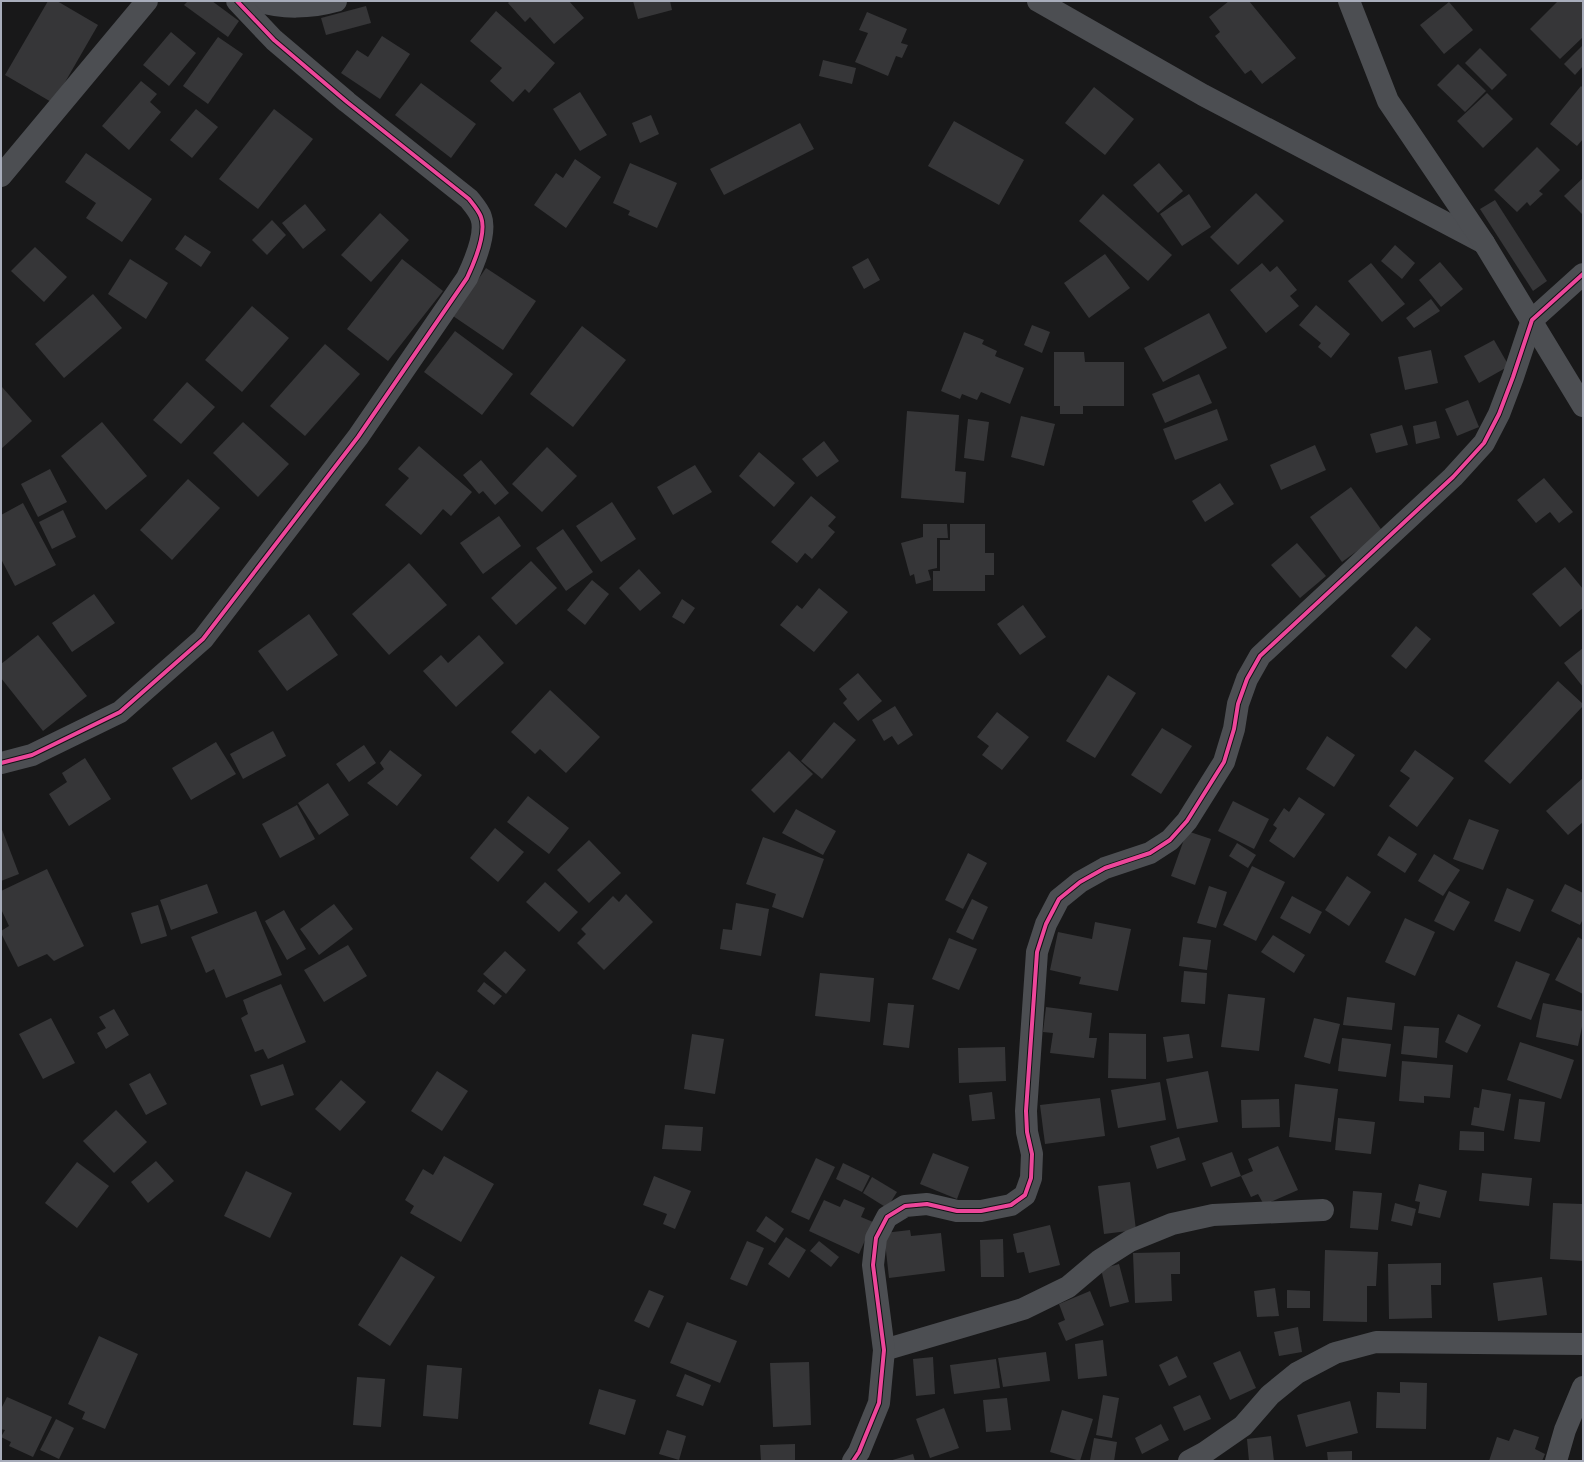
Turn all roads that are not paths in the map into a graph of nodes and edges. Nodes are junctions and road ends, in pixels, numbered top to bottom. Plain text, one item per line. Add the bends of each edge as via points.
1 (147, 1) edge
2 (237, 1) edge
3 (257, 1) edge
4 (336, 1) edge
5 (1038, 1) edge
6 (1349, 1) edge
7 (1, 176) edge
8 (1484, 243) junction
9 (1583, 274) edge
10 (1532, 320) junction
11 (1580, 394) edge
12 (1, 763) edge
13 (1323, 1210) dead end
14 (1583, 1344) edge
15 (884, 1350) junction
16 (1583, 1387) edge
17 (853, 1461) edge
18 (1189, 1461) edge
19 (1556, 1461) edge

1 - 7 street
2 - 12 street via 274,40 469,199 482,218 482,237 476,258 467,278 358,437 203,639 120,712 32,755
3 - 4 street via 301,7
5 - 8 street via 1203,95
6 - 8 street via 1388,102
8 - 10 street
9 - 10 street
10 - 11 street
10 - 15 street via 1514,377 1484,443 1453,477 1260,656 1247,679 1238,704 1224,762 1187,821 1170,840 1150,853 1105,868 1080,882 1059,899 1046,924 1037,952 1026,1111 1032,1154 1031,1178 1025,1195 1011,1205 981,1211 957,1211 927,1204 905,1206 887,1217 876,1238 872,1265
13 - 15 street via 1213,1215 1172,1224 1130,1241 1100,1260 1068,1287 1023,1309
14 - 18 street via 1376,1342 1335,1353 1297,1373 1270,1395 1243,1426
15 - 17 street via 879,1403
16 - 19 street via 1565,1430

